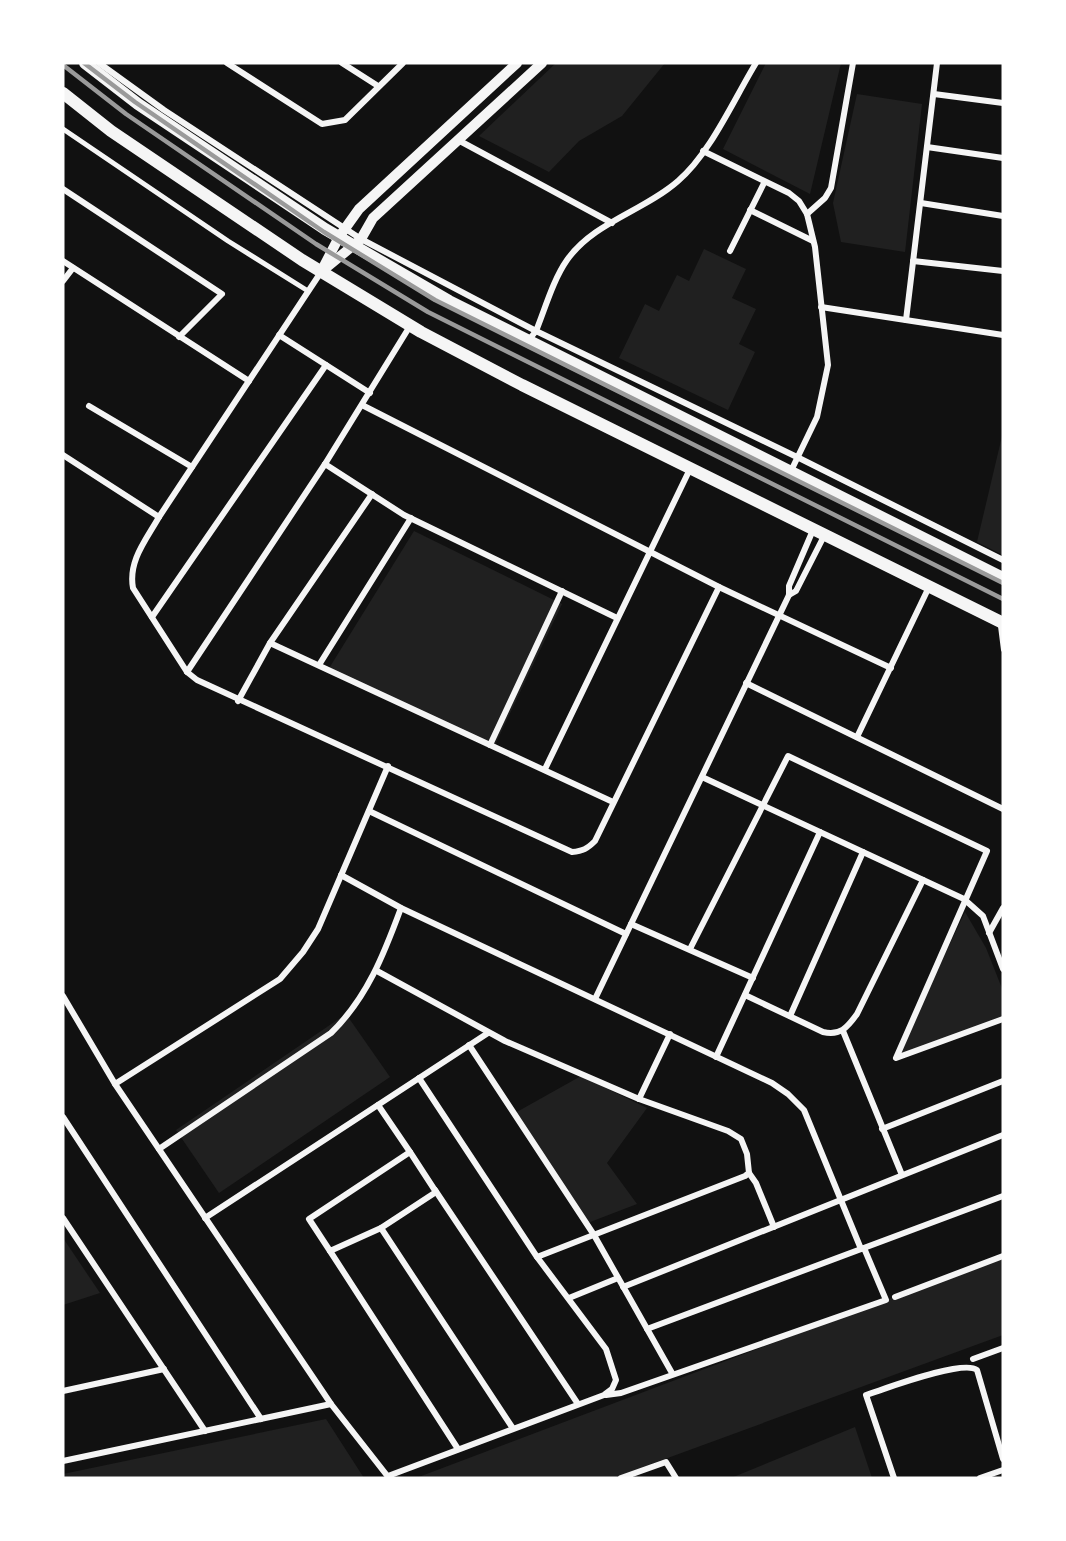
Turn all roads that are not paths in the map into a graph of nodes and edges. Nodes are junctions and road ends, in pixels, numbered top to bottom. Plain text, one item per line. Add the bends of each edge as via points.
1 (86, 63) edge
2 (99, 63) edge
3 (227, 63) edge
4 (342, 63) edge
5 (404, 63) edge
6 (517, 63) edge
7 (542, 63) edge
8 (756, 63) edge
9 (853, 63) edge
10 (937, 63) edge
11 (378, 86) junction
12 (63, 93) edge
13 (934, 94) junction
14 (1003, 103) edge
15 (63, 129) edge
16 (459, 140) junction
17 (927, 147) junction
18 (703, 151) junction
19 (1003, 158) edge
20 (764, 183) junction
21 (63, 189) edge
22 (921, 203) junction
23 (750, 210) junction
24 (807, 214) junction
25 (1003, 216) edge
26 (612, 223) junction
27 (343, 233) junction
28 (813, 241) junction
29 (357, 242) junction
30 (730, 251) dead end
31 (63, 261) edge
32 (913, 261) junction
33 (73, 268) junction
34 (1003, 271) edge
35 (321, 272) junction
36 (63, 281) edge
37 (308, 291) junction
38 (821, 307) junction
39 (906, 320) junction
40 (410, 326) junction
41 (279, 335) junction
42 (1003, 335) edge
43 (532, 336) junction
44 (179, 337) junction
45 (326, 365) junction
46 (249, 381) junction
47 (370, 393) junction
48 (362, 405) junction
49 (89, 406) dead end
50 (63, 455) edge
51 (800, 458) junction
52 (326, 464) junction
53 (192, 467) junction
54 (690, 469) junction
55 (790, 472) junction
56 (372, 494) junction
57 (159, 517) junction
58 (411, 518) junction
59 (819, 533) junction
60 (649, 551) junction
61 (1003, 561) edge
62 (1003, 578) edge
63 (719, 587) junction
64 (928, 587) junction
65 (562, 591) junction
66 (789, 595) junction
67 (780, 615) junction
68 (152, 617) junction
69 (617, 618) junction
70 (1002, 623) edge
71 (270, 643) junction
72 (1003, 650) edge
73 (319, 665) junction
74 (891, 668) junction
75 (188, 672) junction
76 (746, 683) junction
77 (238, 701) junction
78 (856, 737) junction
79 (490, 745) junction
80 (388, 766) junction
81 (545, 769) junction
82 (702, 777) junction
83 (614, 802) junction
84 (762, 805) junction
85 (1003, 809) edge
86 (369, 811) junction
87 (820, 831) junction
88 (863, 852) junction
89 (341, 875) junction
90 (923, 880) junction
91 (964, 899) junction
92 (401, 908) junction
93 (1003, 908) edge
94 (631, 924) junction
95 (989, 933) junction
96 (626, 934) junction
97 (690, 949) junction
98 (1003, 969) edge
99 (377, 971) junction
100 (753, 978) junction
101 (745, 995) junction
102 (63, 996) edge
103 (595, 999) junction
104 (790, 1016) junction
105 (1003, 1019) edge
106 (843, 1031) junction
107 (489, 1033) junction
108 (670, 1034) junction
109 (470, 1046) junction
110 (716, 1057) junction
111 (419, 1078) junction
112 (1003, 1082) edge
113 (115, 1084) junction
114 (639, 1100) junction
115 (378, 1105) junction
116 (63, 1117) edge
117 (882, 1130) junction
118 (1003, 1135) edge
119 (159, 1149) junction
120 (410, 1152) junction
121 (748, 1173) junction
122 (902, 1175) junction
123 (434, 1189) junction
124 (1003, 1196) edge
125 (841, 1201) junction
126 (63, 1218) edge
127 (206, 1218) junction
128 (774, 1227) junction
129 (381, 1228) junction
130 (594, 1235) junction
131 (863, 1248) junction
132 (330, 1251) junction
133 (1003, 1256) edge
134 (537, 1257) junction
135 (618, 1278) junction
136 (623, 1287) junction
137 (895, 1297) dead end
138 (569, 1298) junction
139 (647, 1329) junction
140 (1003, 1348) edge
141 (973, 1359) dead end
142 (164, 1369) junction
143 (672, 1373) junction
144 (63, 1390) edge
145 (603, 1395) junction
146 (332, 1404) junction
147 (578, 1404) junction
148 (261, 1419) junction
149 (512, 1427) junction
150 (205, 1431) junction
151 (458, 1449) junction
152 (1003, 1459) edge
153 (63, 1461) edge
154 (1003, 1470) edge
155 (389, 1477) edge
156 (621, 1478) edge
157 (676, 1478) edge
158 (894, 1478) edge
159 (980, 1478) edge

1 - 27 main road via 138,104
2 - 27 street
3 - 11 street via 322,124 345,120
4 - 11 street
5 - 11 street
6 - 27 street via 359,209
7 - 16 street
8 - 18 street
9 - 24 street via 831,188
10 - 13 street
12 - 35 main road via 111,131
13 - 14 street
13 - 17 street
15 - 37 street
16 - 26 street
16 - 29 street via 374,218
17 - 19 street
17 - 22 street
18 - 20 street
18 - 26 street via 679,181
20 - 23 street
20 - 24 street via 789,193
21 - 44 street via 222,294
22 - 25 street
22 - 32 street
23 - 28 street
23 - 30 street
24 - 28 street
26 - 43 street via 579,245 566,262
27 - 29 main road
27 - 35 street
28 - 38 street
29 - 35 street
29 - 43 main road via 449,301
31 - 33 street
32 - 34 street
32 - 39 street
33 - 36 street
33 - 44 street
35 - 37 street
35 - 40 main road
37 - 41 street
38 - 39 street
38 - 51 street via 828,365 817,417
39 - 42 street
40 - 47 street
40 - 54 main road
41 - 45 street
41 - 46 street
43 - 51 street
43 - 55 main road
44 - 46 street
45 - 47 street
45 - 68 street
46 - 53 street
47 - 48 street
48 - 52 street
48 - 60 street
49 - 53 street
50 - 57 street
51 - 55 street
51 - 61 street
52 - 56 street
52 - 75 street
53 - 57 street
54 - 59 main road
54 - 60 street
55 - 62 main road
56 - 58 street
56 - 71 street
57 - 68 street via 135,558 130,575 133,588
58 - 65 street
58 - 73 street
59 - 64 main road
59 - 66 street via 789,586
59 - 66 street via 796,591
60 - 63 street
60 - 69 street
63 - 67 street
63 - 83 street
64 - 70 main road
64 - 74 street
65 - 69 street
65 - 79 street
66 - 67 street
67 - 74 street
67 - 76 street
68 - 75 street
69 - 81 street
70 - 72 lane
71 - 73 street
71 - 77 street
73 - 79 street
74 - 78 street
75 - 77 street
76 - 78 street
76 - 82 street
77 - 80 street
78 - 85 street
79 - 81 street
80 - 83 street via 572,852 586,850 595,841
80 - 86 street
81 - 83 street
82 - 84 street
82 - 94 street
84 - 87 street
84 - 91 street via 788,756 987,851
84 - 97 street
86 - 89 street
86 - 96 street
87 - 88 street
87 - 100 street
88 - 90 street
88 - 104 street
89 - 92 street
89 - 113 street via 318,929 280,979
90 - 91 street
90 - 106 street via 857,1014
91 - 95 street via 982,916
91 - 105 street via 896,1058
92 - 99 street
92 - 103 street
93 - 95 street
94 - 96 street
94 - 97 street
95 - 98 street
96 - 103 street
97 - 100 street
99 - 107 street
99 - 119 street via 343,1022 331,1033
100 - 101 street
101 - 104 street
101 - 110 street
102 - 113 street
103 - 108 street
104 - 106 street via 823,1032
106 - 117 street
107 - 109 street
107 - 114 street
108 - 110 street
108 - 114 street
109 - 111 street
109 - 130 street
110 - 125 street via 772,1083 804,1110
111 - 115 street
111 - 134 street
112 - 117 street
113 - 119 street
114 - 121 street via 736,1135 747,1154
115 - 120 street
115 - 127 street
116 - 148 street
117 - 122 street
118 - 122 street
119 - 127 street
120 - 123 street
120 - 132 street via 309,1219
121 - 128 street
121 - 130 street
122 - 125 street
123 - 129 street via 436,1192
123 - 147 street
124 - 131 street
125 - 128 street
125 - 131 street
126 - 142 street
127 - 146 street
128 - 136 street
129 - 132 street
129 - 149 street
130 - 134 street
130 - 135 street
131 - 139 street
131 - 143 street via 886,1300
132 - 151 street
133 - 137 street
134 - 138 street
135 - 136 street
135 - 138 street
136 - 139 street
138 - 145 street via 606,1349 614,1368 615,1385
139 - 143 street
140 - 141 street
142 - 144 street
142 - 150 street
143 - 145 street via 621,1393
145 - 147 street
146 - 148 street
146 - 155 street
147 - 149 street
148 - 150 street
149 - 151 street
150 - 153 street
151 - 155 street
152 - 158 street via 977,1370 968,1366 950,1369 866,1395
154 - 159 street
156 - 157 street via 666,1462

